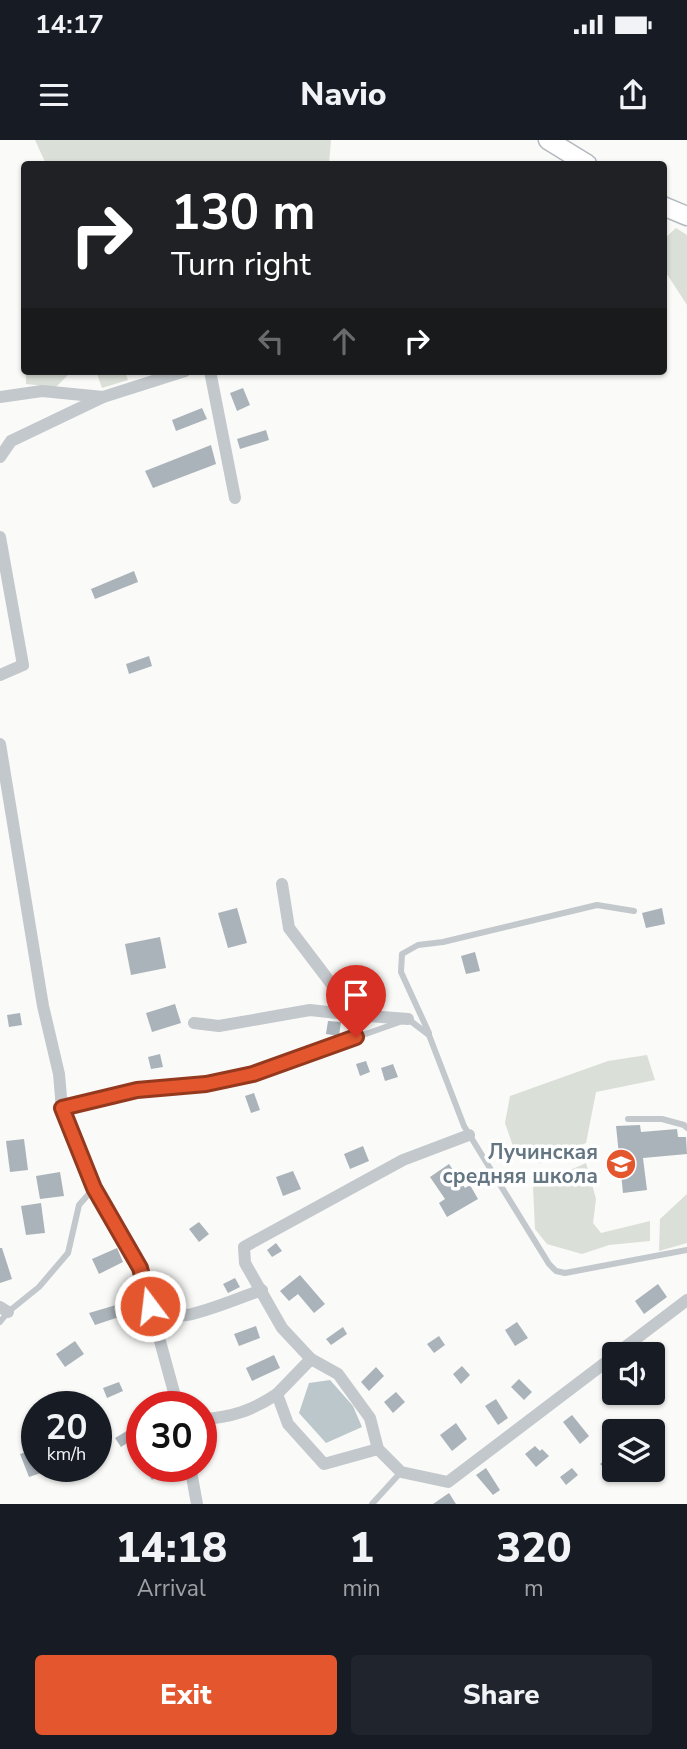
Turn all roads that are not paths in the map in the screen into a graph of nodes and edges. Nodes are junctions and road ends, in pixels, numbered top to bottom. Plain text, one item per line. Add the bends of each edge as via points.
1 (548, 140) edge
2 (582, 161) edge
3 (667, 208) edge
4 (687, 216) edge
5 (172, 375) edge
6 (211, 375) edge
7 (0, 397) edge
8 (103, 397) junction
9 (0, 457) edge
10 (235, 498) dead end
11 (0, 537) edge
12 (0, 676) edge
13 (0, 744) edge
14 (282, 884) dead end
15 (634, 911) dead end
16 (355, 1015) junction
17 (408, 1019) junction
18 (194, 1023) dead end
19 (429, 1035) junction
20 (62, 1108) junction
21 (628, 1119) dead end
22 (687, 1129) edge
23 (469, 1135) junction
24 (94, 1188) junction
25 (687, 1250) edge
26 (261, 1290) junction
27 (687, 1300) edge
28 (150, 1306) junction
29 (3, 1314) edge
30 (632, 1342) edge
31 (311, 1359) junction
32 (602, 1365) edge
33 (174, 1391) edge
34 (277, 1394) junction
35 (217, 1418) edge
36 (378, 1449) junction
37 (401, 1472) junction
38 (193, 1482) edge
39 (197, 1504) edge
40 (372, 1504) edge

1 - 2 street
3 - 4 street
5 - 8 street
6 - 10 street
7 - 8 street via 42,391
8 - 9 street via 11,441
11 - 12 street via 23,664
13 - 20 street
14 - 16 street via 289,928
15 - 19 lane via 597,905 418,945 402,954 401,972
16 - 17 street
16 - 18 street via 310,1010 219,1026
17 - 19 lane
17 - 20 lane via 253,1074 137,1090
19 - 23 lane
20 - 24 street
21 - 22 lane via 662,1119
23 - 25 lane via 556,1271
23 - 26 street via 403,1160 246,1244 245,1264
24 - 28 street via 140,1268
24 - 29 lane via 79,1205 68,1253 39,1287
26 - 28 street via 186,1315
26 - 31 street via 282,1328
27 - 30 street
28 - 33 street
31 - 34 street
31 - 36 street via 338,1374 370,1418
32 - 37 street via 448,1482
34 - 35 street via 234,1417
34 - 36 street via 288,1424 324,1464
36 - 37 street
37 - 40 lane
38 - 39 street

